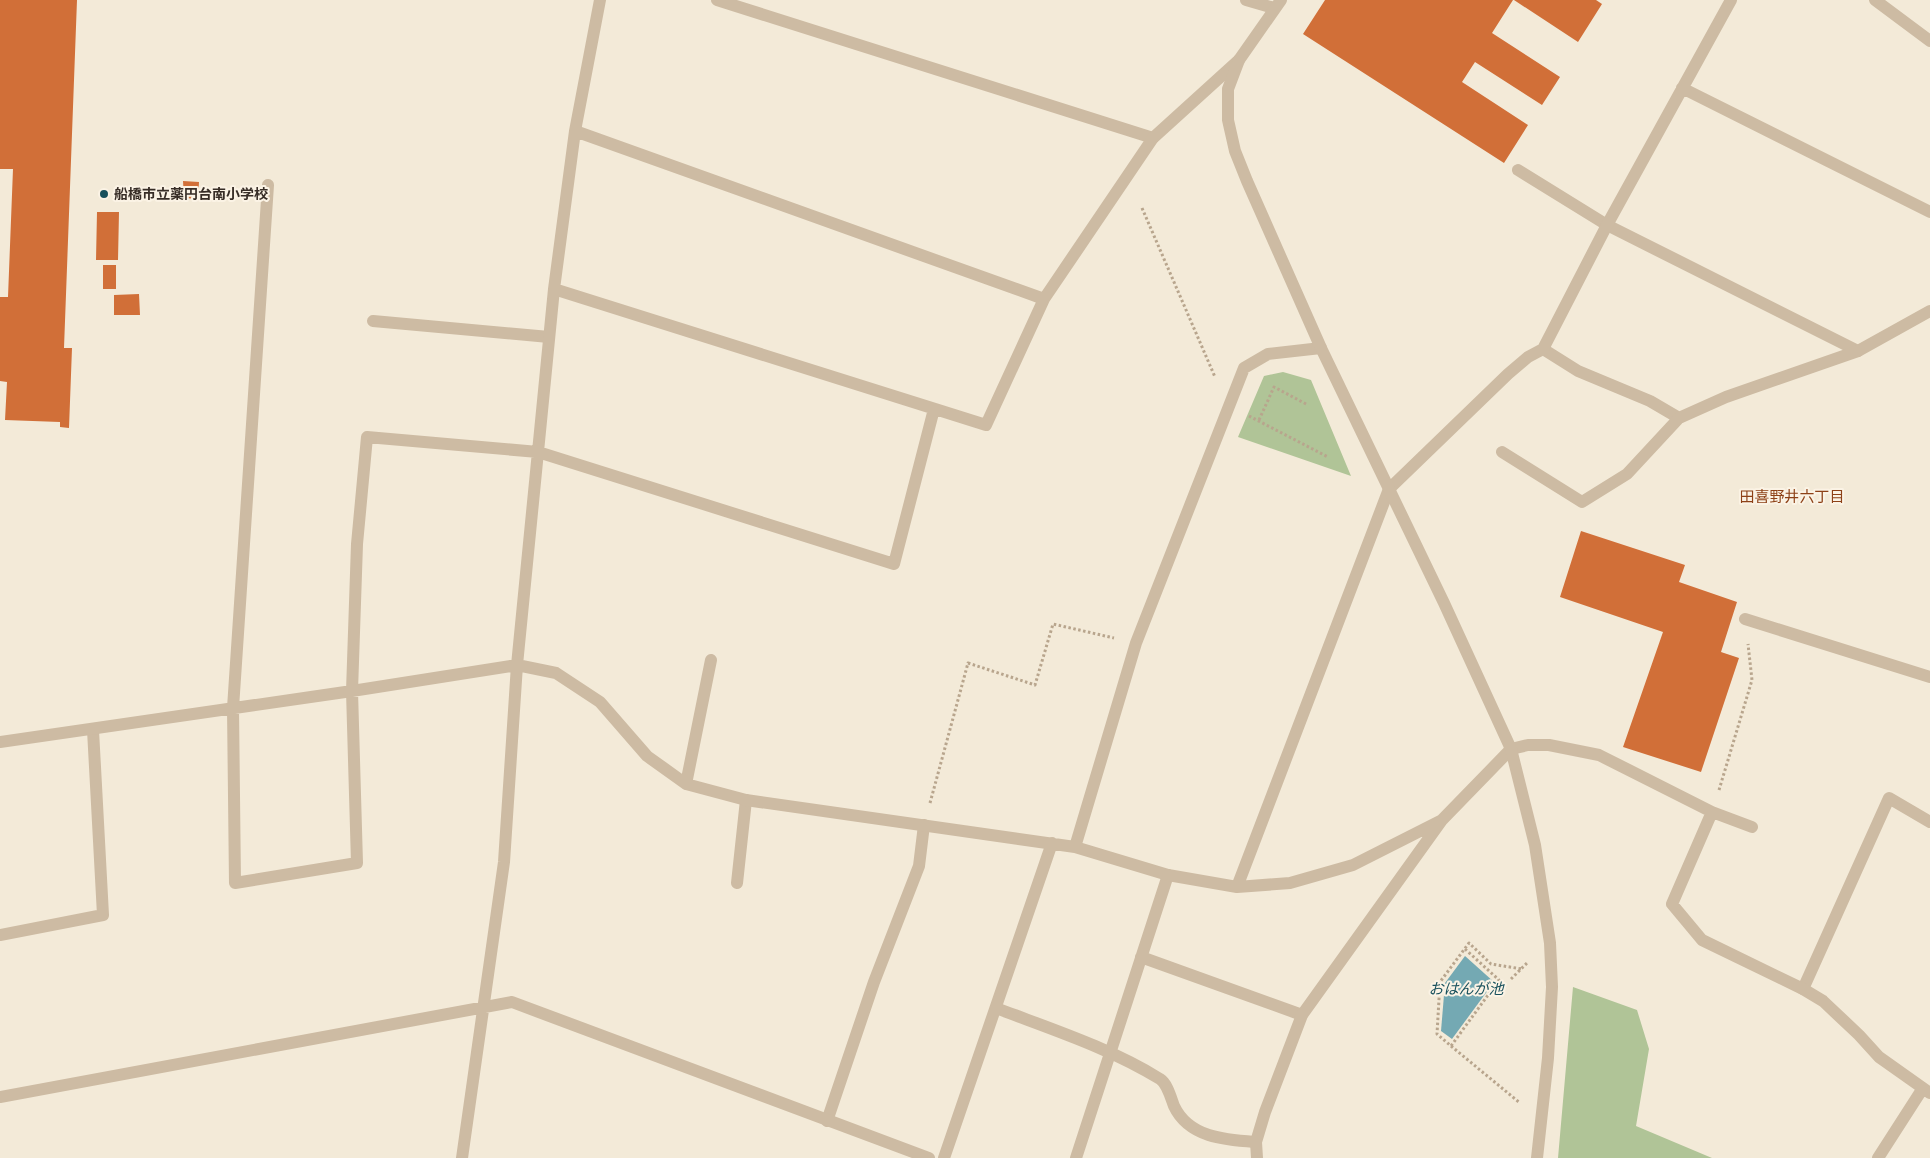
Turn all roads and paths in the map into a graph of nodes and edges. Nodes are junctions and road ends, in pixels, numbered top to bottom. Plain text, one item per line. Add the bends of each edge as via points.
1 (600, 0) edge
2 (717, 0) edge
3 (1246, 0) edge
4 (1731, 0) edge
5 (1875, 0) edge
6 (1278, 4) edge
7 (1930, 41) edge
8 (1239, 60) junction
9 (1682, 88) junction
10 (575, 131) junction
11 (1153, 138) junction
12 (1518, 170) dead end
13 (268, 185) dead end
14 (1142, 208) dead end
15 (1930, 212) edge
16 (1607, 224) junction
17 (554, 289) junction
18 (1044, 299) junction
19 (1930, 311) edge
20 (373, 321) dead end
21 (549, 337) junction
22 (1321, 348) junction
23 (1543, 349) junction
24 (1858, 351) junction
25 (1308, 405) dead end
26 (1229, 408) junction
27 (934, 409) junction
28 (1679, 418) junction
29 (1259, 420) junction
30 (538, 452) junction
31 (1502, 452) dead end
32 (1328, 457) dead end
33 (1389, 489) junction
34 (1745, 619) joint
35 (1136, 643) junction
36 (711, 660) dead end
37 (517, 665) junction
38 (1930, 677) edge
39 (352, 691) junction
40 (233, 708) junction
41 (92, 730) junction
42 (0, 742) edge
43 (1511, 749) junction
44 (686, 784) junction
45 (746, 800) junction
46 (1712, 812) junction
47 (1442, 820) junction
48 (1930, 822) edge
49 (924, 825) junction
50 (1752, 827) dead end
51 (1052, 843) junction
52 (1074, 847) junction
53 (1168, 875) junction
54 (737, 883) dead end
55 (1237, 887) junction
56 (0, 935) edge
57 (1465, 949) junction
58 (1141, 957) junction
59 (1531, 959) dead end
60 (1491, 964) junction
61 (1522, 969) junction
62 (1488, 970) junction
63 (1511, 979) dead end
64 (1803, 989) junction
65 (482, 1007) junction
66 (996, 1008) junction
67 (1302, 1015) junction
68 (1450, 1046) junction
69 (1109, 1052) junction
70 (1926, 1091) edge
71 (0, 1097) edge
72 (1523, 1105) dead end
73 (827, 1121) junction
74 (1256, 1142) junction
75 (462, 1158) edge
76 (929, 1158) edge
77 (944, 1158) edge
78 (1076, 1158) edge
79 (1258, 1158) edge
80 (1537, 1158) edge
81 (1878, 1158) edge

1 - 10 street
2 - 11 street
3 - 6 street
4 - 9 street
5 - 7 street
6 - 8 street
8 - 11 street
8 - 22 street via 1228,89 1228,120 1235,151
9 - 15 street
9 - 16 street
10 - 17 street
10 - 18 street
11 - 18 street
12 - 16 street
13 - 40 street
14 - 26 path
16 - 23 street
16 - 24 street
17 - 21 street
17 - 27 street
18 - 27 street via 986,425
19 - 24 street
20 - 21 street
21 - 30 street
22 - 26 street via 1268,354 1244,368
22 - 33 street
23 - 28 street via 1578,371 1650,401
23 - 33 street via 1508,374
24 - 28 street via 1726,396
25 - 29 path via 1274,387
26 - 29 path
26 - 35 street
27 - 30 street via 894,564
28 - 31 street via 1627,474 1582,502
29 - 32 path
30 - 37 street
30 - 39 street via 367,437 357,544
33 - 43 street
33 - 55 street
34 - 38 street
34 - 46 path via 1752,680
35 - 49 path via 1053,624 1035,685 968,664
35 - 52 street
36 - 44 street
37 - 39 street
37 - 44 street via 556,673 600,702 647,756
37 - 65 street via 504,862
39 - 40 street
39 - 40 street via 357,863 235,883
40 - 41 street
41 - 42 street
41 - 56 street via 104,915
43 - 46 street via 1549,745 1598,755
43 - 47 street
43 - 80 street via 1535,845 1550,943 1552,987 1548,1058
44 - 45 street
45 - 49 street
45 - 54 street
46 - 50 street
46 - 64 street via 1672,904 1702,940
47 - 55 street via 1353,865 1290,883
47 - 67 street
48 - 64 street via 1889,798
49 - 51 street
49 - 73 street via 919,866 874,982
51 - 52 street
51 - 66 street
52 - 53 street
53 - 55 street
53 - 58 street
57 - 60 path via 1469,943
57 - 62 path
57 - 68 path via 1440,982 1437,1034
58 - 67 street
58 - 69 street
59 - 61 path
60 - 61 path
60 - 62 path
61 - 63 path
62 - 68 path via 1499,980
64 - 70 street via 1823,1001 1879,1057
65 - 71 street
65 - 73 street via 512,1002
65 - 75 street
66 - 69 street
66 - 77 street
67 - 74 street
68 - 72 path
69 - 74 street via 1163,1080 1178,1114 1200,1132 1220,1139
69 - 78 street
70 - 81 street
73 - 76 street
74 - 79 street

